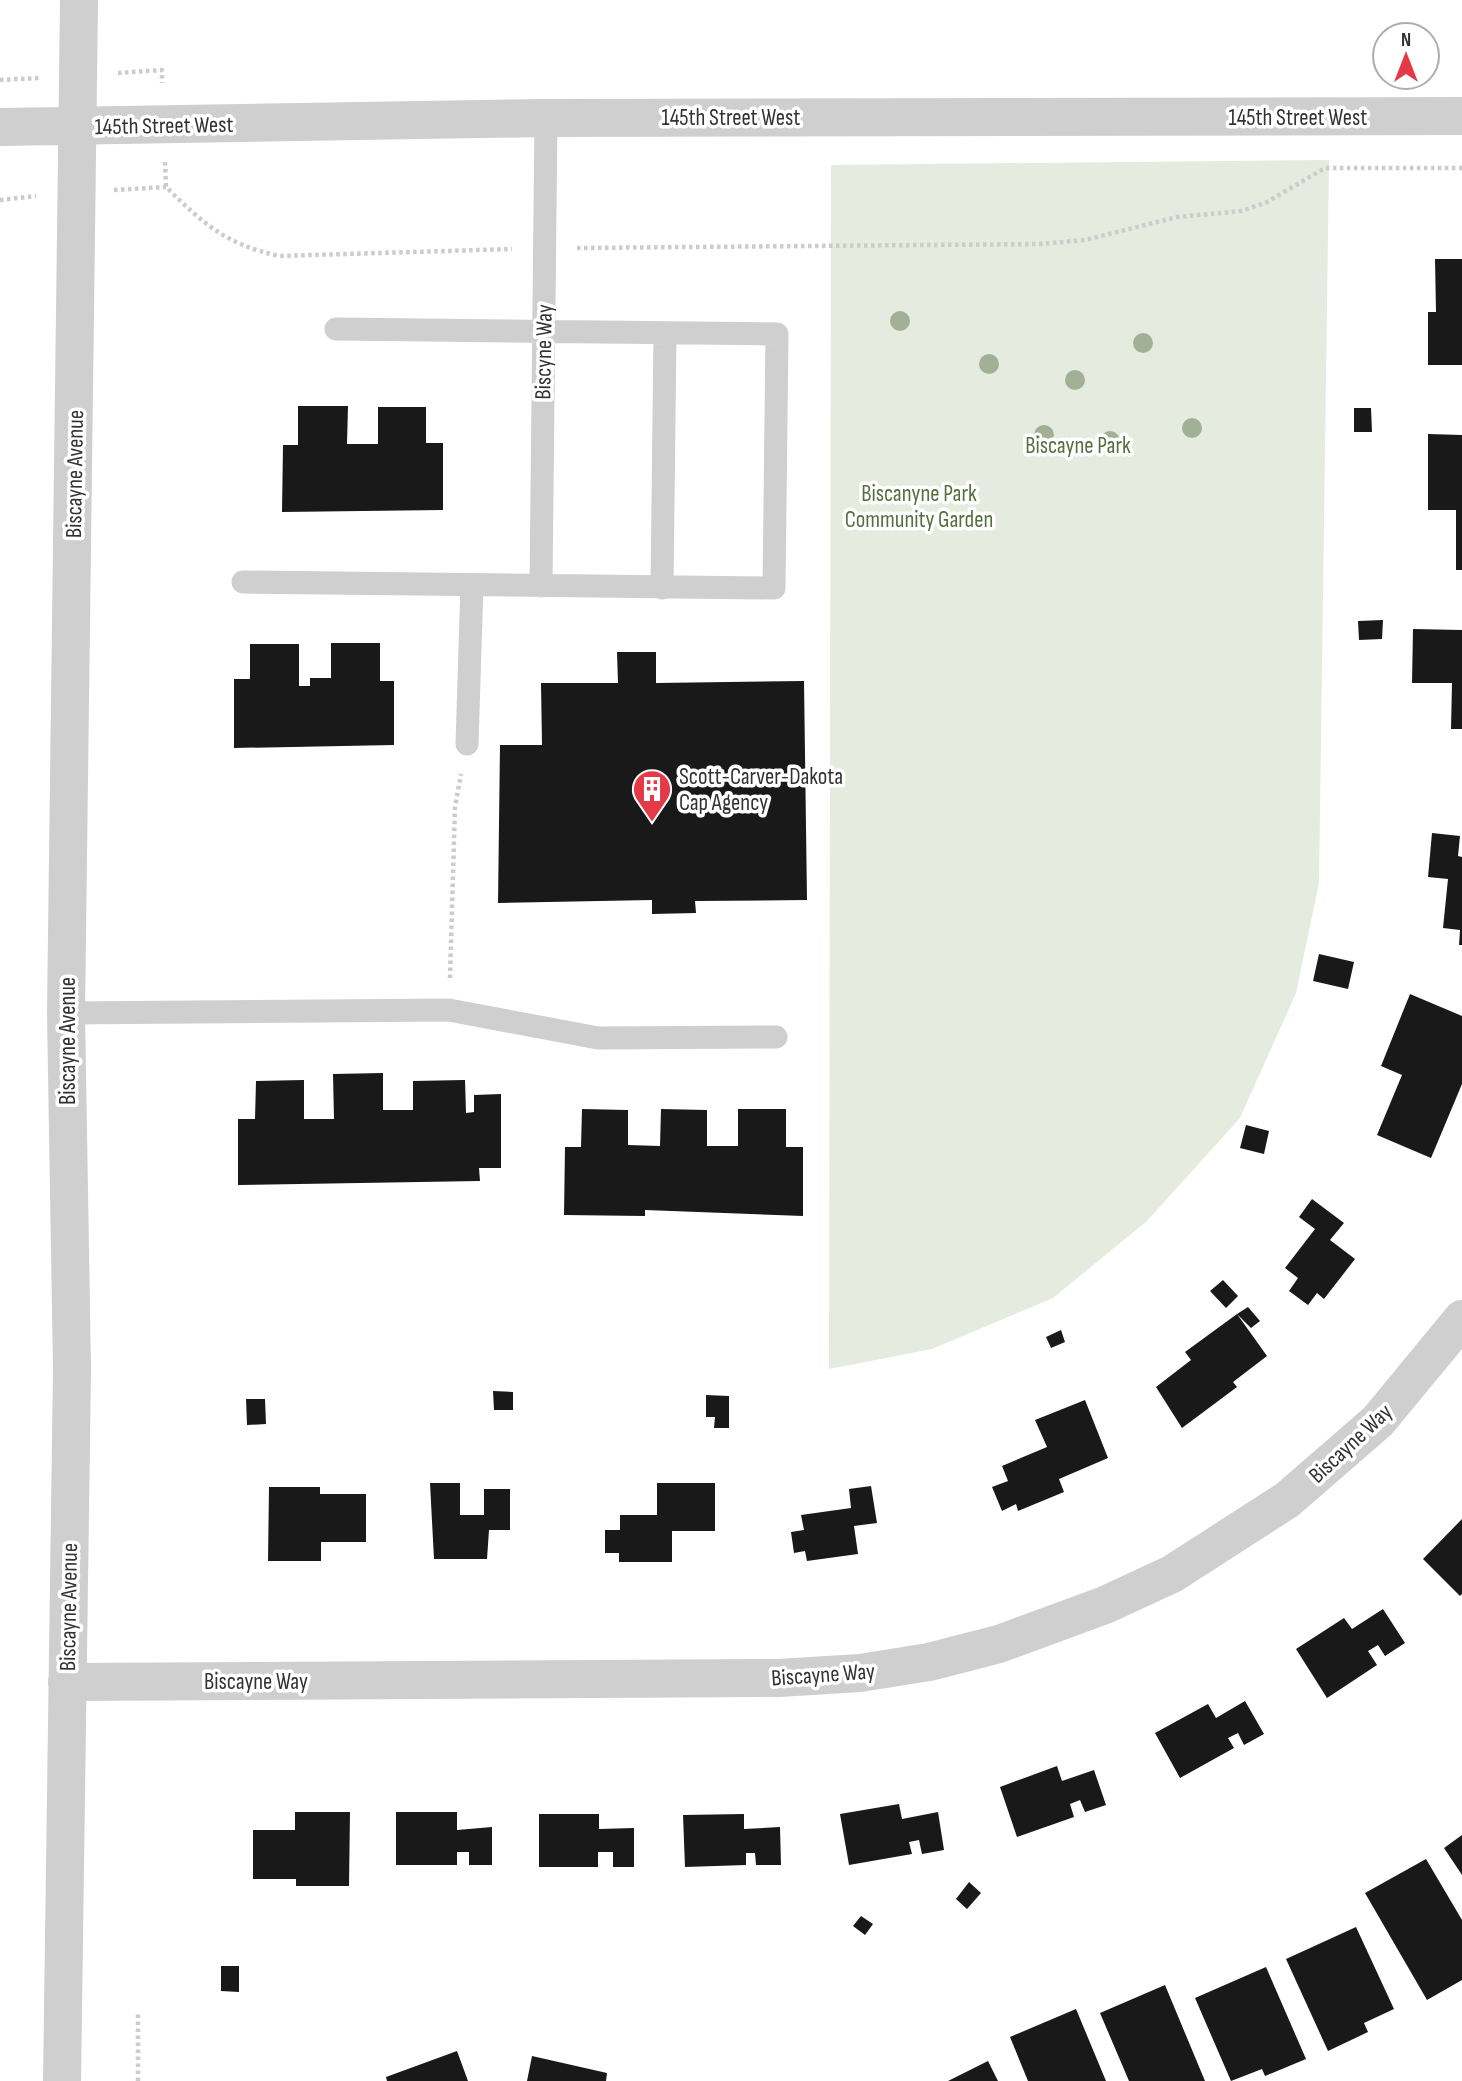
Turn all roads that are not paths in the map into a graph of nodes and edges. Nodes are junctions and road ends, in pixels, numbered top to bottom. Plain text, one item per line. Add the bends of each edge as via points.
1 (79, 0) edge
2 (1462, 116) edge
3 (546, 118) junction
4 (0, 127) edge
5 (78, 127) junction
6 (336, 329) dead end
7 (544, 331) junction
8 (665, 333) junction
9 (243, 582) dead end
10 (471, 585) junction
11 (541, 586) junction
12 (662, 588) junction
13 (467, 744) road end
14 (66, 1013) junction
15 (776, 1037) dead end
16 (1462, 1319) edge
17 (67, 1682) junction
18 (62, 2081) edge

1 - 5 street, Biscayne Avenue
2 - 3 street, 145th Street West
3 - 5 street, 145th Street West
3 - 7 lane, Biscyne Way
4 - 5 street, 145th Street West
5 - 14 street, Biscayne Avenue
6 - 7 lane
7 - 8 lane
7 - 11 lane, Biscyne Way
8 - 12 lane
8 - 12 lane via 777,334 775,522 774,589
9 - 10 lane
10 - 11 lane
10 - 13 lane
11 - 12 lane
14 - 15 lane via 449,1010 598,1038
14 - 17 street, Biscayne Avenue via 72,1369
16 - 17 street, Biscayne Way via 1378,1421 1287,1500 1236,1534 1172,1574 1105,1605 1023,1636 929,1662 860,1673 779,1678
17 - 18 street, Biscayne Avenue

